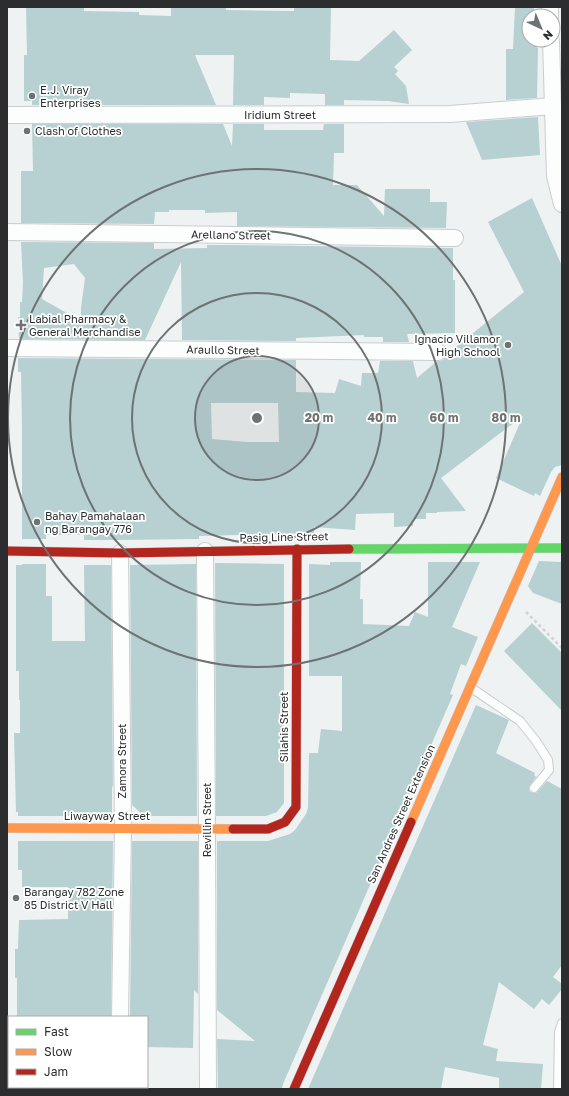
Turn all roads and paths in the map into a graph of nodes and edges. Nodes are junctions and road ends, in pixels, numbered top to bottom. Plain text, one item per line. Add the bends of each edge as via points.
1 (551, 48) edge
2 (553, 106) junction
3 (7, 116) edge
4 (562, 204) edge
5 (7, 232) edge
6 (455, 238) dead end
7 (7, 348) edge
8 (438, 352) dead end
9 (562, 477) edge
10 (530, 548) junction
11 (562, 548) edge
12 (297, 549) junction
13 (7, 551) edge
14 (205, 551) junction
15 (120, 553) junction
16 (509, 595) junction
17 (562, 648) edge
18 (470, 687) junction
19 (534, 788) dead end
20 (7, 828) edge
21 (123, 828) junction
22 (207, 828) junction
23 (120, 1016) edge
24 (562, 1023) edge
25 (208, 1089) edge
26 (294, 1089) edge
27 (558, 1089) edge

1 - 2 street
2 - 3 street, Iridium Street via 450,114
2 - 4 street via 555,176
5 - 6 street, Arellano Street
7 - 8 street, Araullo Street
9 - 10 street, San Andres Street Extension
10 - 11 street, Pasig Line Street
10 - 12 street, Pasig Line Street
10 - 16 street, San Andres Street Extension
12 - 14 street, Pasig Line Street
12 - 22 street, Silahis Street via 296,807 285,822 268,829
13 - 15 street, Pasig Line Street
14 - 15 street, Pasig Line Street
14 - 22 street, Revillin Street
15 - 21 street, Zamora Street
16 - 17 path
16 - 18 street, San Andres Street Extension
18 - 19 lane via 520,721 548,760 549,770
18 - 26 street, San Andres Street Extension
20 - 21 street, Liwayway Street
21 - 22 street, Liwayway Street
21 - 23 street, Zamora Street
22 - 25 street, Revillin Street
24 - 27 lane via 559,1032

